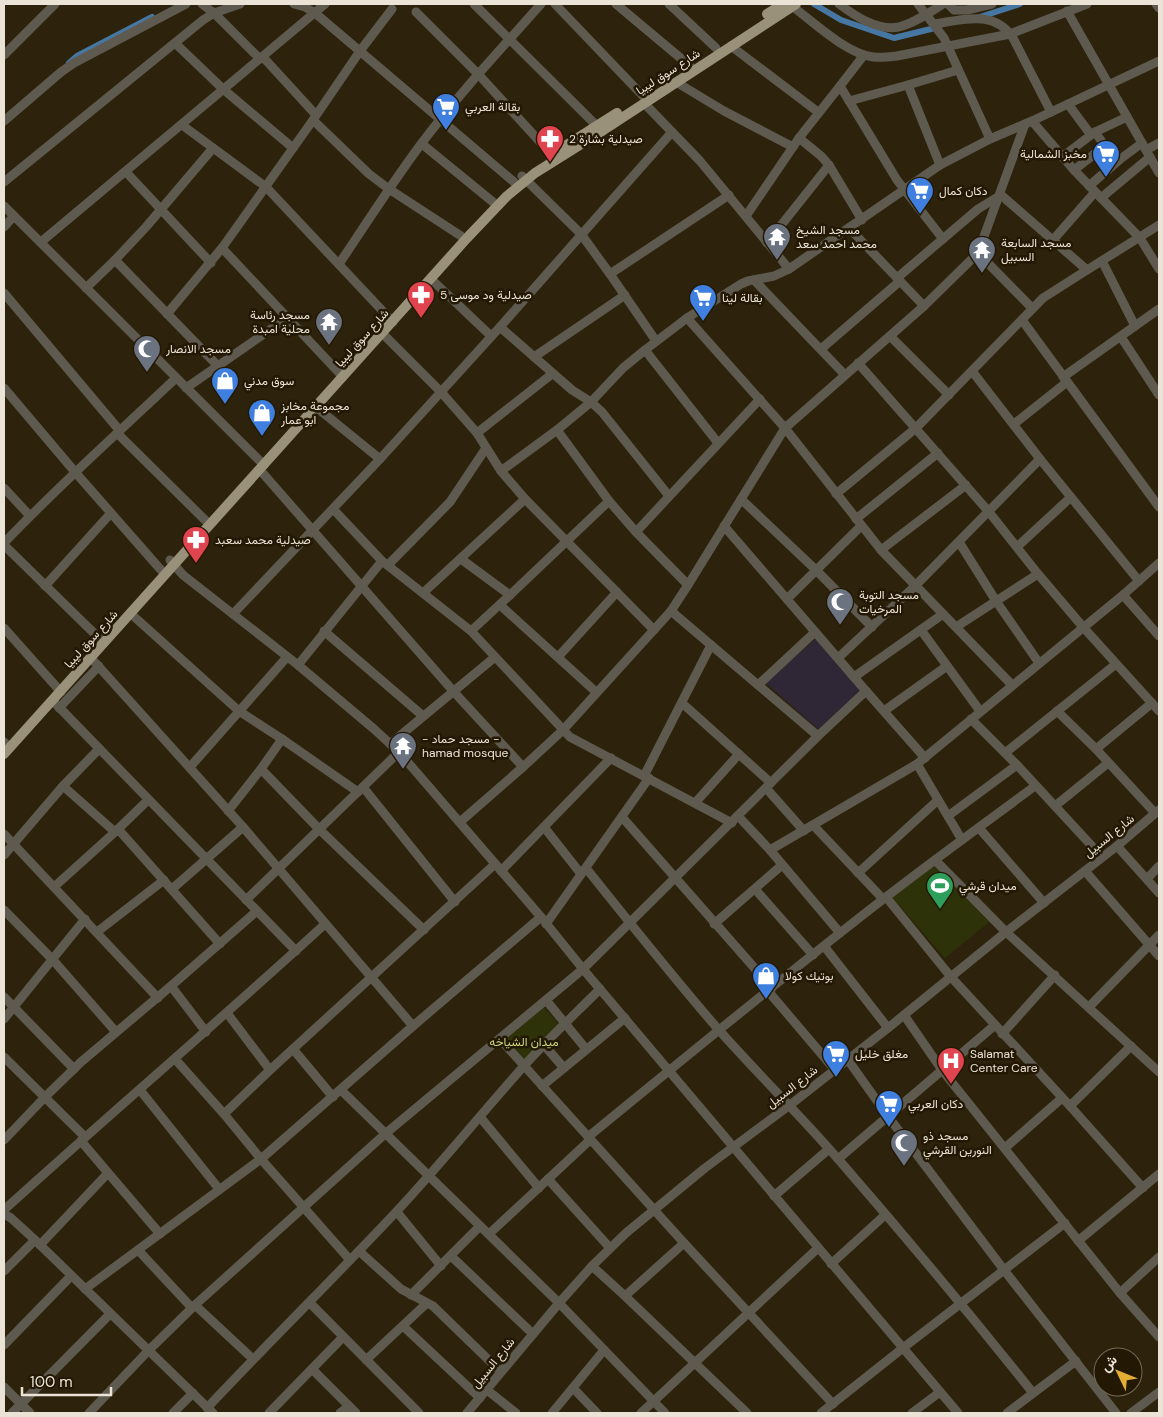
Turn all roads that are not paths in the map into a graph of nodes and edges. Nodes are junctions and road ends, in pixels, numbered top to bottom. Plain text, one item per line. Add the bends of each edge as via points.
1 (55, 4) edge
2 (186, 4) edge
3 (202, 4) edge
4 (240, 4) edge
5 (294, 4) edge
6 (474, 4) edge
7 (540, 4) edge
8 (555, 4) edge
9 (616, 4) edge
10 (669, 4) edge
11 (788, 4) edge
12 (839, 4) edge
13 (918, 4) edge
14 (944, 4) edge
15 (948, 4) edge
16 (992, 4) edge
17 (1087, 4) edge
18 (1156, 4) edge
19 (320, 7) edge
20 (626, 7) edge
21 (1159, 8) edge
22 (392, 9) dead end
23 (1067, 11) junction
24 (416, 12) dead end
25 (214, 13) junction
26 (927, 14) junction
27 (934, 24) junction
28 (1010, 34) junction
29 (510, 39) junction
30 (175, 44) junction
31 (731, 46) junction
32 (948, 46) junction
33 (716, 48) junction
34 (360, 51) junction
35 (4, 55) edge
36 (864, 55) junction
37 (262, 58) junction
38 (1159, 61) edge
39 (690, 66) junction
40 (958, 70) junction
41 (479, 75) junction
42 (676, 82) junction
43 (908, 85) junction
44 (1109, 85) junction
45 (840, 86) junction
46 (223, 89) junction
47 (643, 100) junction
48 (849, 101) junction
49 (1068, 104) junction
50 (818, 112) junction
51 (1051, 112) junction
52 (1127, 117) junction
53 (315, 118) junction
54 (441, 119) junction
55 (4, 121) edge
56 (1028, 123) junction
57 (182, 125) junction
58 (600, 128) junction
59 (672, 132) junction
60 (1093, 133) junction
61 (799, 138) junction
62 (990, 140) junction
63 (1159, 143) edge
64 (422, 144) junction
65 (1105, 146) junction
66 (793, 147) junction
67 (213, 148) junction
68 (293, 148) junction
69 (1146, 150) junction
70 (1094, 154) junction
71 (552, 155) junction
72 (1062, 157) junction
73 (1119, 160) junction
74 (830, 165) junction
75 (940, 165) junction
76 (1074, 170) junction
77 (1108, 170) junction
78 (126, 172) junction
79 (1159, 173) edge
80 (521, 179) junction
81 (4, 182) edge
82 (266, 187) junction
83 (389, 189) junction
84 (904, 190) junction
85 (1095, 192) junction
86 (729, 195) junction
87 (1000, 195) junction
88 (493, 202) junction
89 (4, 206) edge
90 (161, 211) junction
91 (14, 216) junction
92 (746, 216) junction
93 (862, 220) junction
94 (1159, 225) edge
95 (4, 227) edge
96 (849, 228) junction
97 (581, 234) junction
98 (461, 236) junction
99 (1140, 238) junction
100 (943, 239) junction
101 (1053, 240) junction
102 (41, 242) junction
103 (768, 243) junction
104 (222, 248) junction
105 (978, 253) junction
106 (115, 260) junction
107 (1102, 261) junction
108 (211, 263) junction
109 (339, 264) junction
110 (1159, 268) edge
111 (789, 269) junction
112 (1087, 270) junction
113 (610, 274) junction
114 (431, 279) junction
115 (754, 280) junction
116 (898, 280) junction
117 (86, 288) junction
118 (4, 293) edge
119 (625, 295) junction
120 (924, 306) junction
121 (1032, 308) junction
122 (1159, 309) edge
123 (167, 314) junction
124 (287, 318) junction
125 (687, 318) junction
126 (391, 320) junction
127 (1022, 320) junction
128 (1135, 326) junction
129 (500, 327) junction
130 (380, 331) junction
131 (491, 336) junction
132 (890, 336) junction
133 (1120, 337) junction
134 (656, 341) junction
135 (821, 349) junction
136 (645, 350) junction
137 (534, 357) junction
138 (858, 363) junction
139 (218, 366) junction
140 (972, 371) junction
141 (552, 374) junction
142 (341, 375) junction
143 (845, 375) junction
144 (176, 378) junction
145 (1065, 379) junction
146 (4, 388) edge
147 (186, 388) junction
148 (441, 392) junction
149 (949, 395) junction
150 (1159, 395) edge
151 (760, 399) junction
152 (591, 402) junction
153 (316, 407) junction
154 (1014, 424) junction
155 (785, 428) junction
156 (916, 428) junction
157 (557, 430) junction
158 (119, 432) junction
159 (477, 433) junction
160 (718, 443) junction
161 (486, 448) junction
162 (938, 453) junction
163 (380, 459) junction
164 (1040, 459) junction
165 (261, 466) junction
166 (501, 471) junction
167 (75, 472) junction
168 (966, 485) junction
169 (4, 488) edge
170 (836, 494) junction
171 (669, 496) junction
172 (1071, 498) junction
173 (525, 499) junction
174 (741, 499) junction
175 (1157, 500) edge
176 (609, 501) junction
177 (333, 510) junction
178 (990, 512) junction
179 (111, 513) junction
180 (30, 516) junction
181 (206, 521) junction
182 (859, 523) junction
183 (724, 526) junction
184 (312, 531) junction
185 (636, 532) junction
186 (567, 541) junction
187 (959, 542) junction
188 (4, 544) edge
189 (1017, 547) junction
190 (881, 550) junction
191 (461, 559) junction
192 (172, 563) junction
193 (385, 563) junction
194 (1159, 563) edge
195 (161, 570) junction
196 (816, 570) junction
197 (1038, 574) junction
198 (1139, 581) junction
199 (688, 585) junction
200 (45, 586) junction
201 (361, 586) junction
202 (916, 586) junction
203 (617, 592) junction
204 (423, 593) junction
205 (510, 595) junction
206 (1123, 595) junction
207 (787, 599) junction
208 (996, 601) junction
209 (500, 605) junction
210 (671, 611) junction
211 (130, 613) junction
212 (233, 614) junction
213 (943, 614) junction
214 (872, 627) junction
215 (956, 627) junction
216 (1084, 627) junction
217 (4, 628) edge
218 (654, 630) junction
219 (920, 630) junction
220 (324, 631) junction
221 (471, 631) junction
222 (815, 632) junction
223 (1159, 636) edge
224 (102, 640) junction
225 (711, 645) junction
226 (558, 656) junction
227 (287, 657) junction
228 (495, 657) junction
229 (91, 658) junction
230 (838, 658) junction
231 (1039, 664) junction
232 (1116, 664) junction
233 (99, 666) junction
234 (298, 666) junction
235 (947, 666) junction
236 (854, 677) junction
237 (758, 685) junction
238 (1012, 685) junction
239 (58, 689) junction
240 (866, 691) junction
241 (454, 692) junction
242 (596, 692) junction
243 (1152, 702) junction
244 (56, 704) junction
245 (682, 704) junction
246 (239, 711) junction
247 (884, 711) junction
248 (980, 711) junction
249 (1159, 711) edge
250 (1057, 712) junction
251 (423, 716) junction
252 (971, 719) junction
253 (563, 730) junction
254 (818, 736) junction
255 (282, 739) junction
256 (4, 743) edge
257 (390, 744) junction
258 (99, 748) junction
259 (1096, 749) junction
260 (399, 752) junction
261 (1005, 753) junction
262 (4, 754) edge
263 (739, 754) junction
264 (611, 758) junction
265 (925, 758) junction
266 (1108, 763) junction
267 (917, 764) junction
268 (1017, 765) junction
269 (190, 767) junction
270 (523, 767) junction
271 (261, 769) junction
272 (646, 777) junction
273 (64, 786) junction
274 (769, 786) junction
275 (1035, 786) junction
276 (361, 790) junction
277 (148, 800) junction
278 (938, 800) junction
279 (695, 803) junction
280 (1054, 806) junction
281 (228, 810) junction
282 (1157, 812) edge
283 (948, 816) junction
284 (622, 817) junction
285 (735, 819) junction
286 (460, 822) junction
287 (813, 826) junction
288 (243, 827) junction
289 (544, 827) junction
290 (979, 828) junction
291 (319, 829) junction
292 (116, 830) junction
293 (804, 831) junction
294 (4, 834) edge
295 (962, 840) junction
296 (13, 844) junction
297 (1117, 846) junction
298 (770, 850) junction
299 (4, 855) edge
300 (1102, 857) junction
301 (207, 859) junction
302 (935, 860) junction
303 (782, 865) junction
304 (1159, 866) edge
305 (498, 867) junction
306 (278, 869) junction
307 (583, 871) junction
308 (1085, 871) junction
309 (858, 872) junction
310 (675, 879) junction
311 (1147, 879) junction
312 (164, 880) junction
313 (54, 887) junction
314 (755, 888) junction
315 (172, 889) junction
316 (1159, 892) edge
317 (884, 898) junction
318 (246, 900) junction
319 (455, 902) junction
320 (1044, 903) junction
321 (4, 910) edge
322 (257, 910) junction
323 (85, 919) junction
324 (544, 921) junction
325 (629, 923) junction
326 (326, 924) junction
327 (714, 924) junction
328 (424, 930) junction
329 (97, 932) junction
330 (1006, 932) junction
331 (840, 933) junction
332 (1159, 935) edge
333 (220, 944) junction
334 (1150, 945) junction
335 (824, 946) junction
336 (296, 951) junction
337 (813, 955) junction
338 (1159, 956) edge
339 (53, 960) junction
340 (583, 969) junction
341 (1055, 976) junction
342 (372, 977) junction
343 (951, 977) junction
344 (171, 986) junction
345 (600, 989) junction
346 (770, 990) junction
347 (4, 998) edge
348 (158, 998) junction
349 (546, 1000) junction
350 (13, 1007) junction
351 (1089, 1007) junction
352 (227, 1013) junction
353 (904, 1015) junction
354 (4, 1018) edge
355 (625, 1018) junction
356 (565, 1024) junction
357 (995, 1025) junction
358 (413, 1026) junction
359 (888, 1028) junction
360 (719, 1030) junction
361 (116, 1032) junction
362 (206, 1032) junction
363 (1002, 1034) junction
364 (500, 1039) junction
365 (544, 1045) junction
366 (1131, 1046) junction
367 (293, 1049) junction
368 (586, 1050) junction
369 (4, 1057) edge
370 (175, 1059) junction
371 (848, 1060) junction
372 (524, 1066) junction
373 (1157, 1066) edge
374 (564, 1068) junction
375 (74, 1069) junction
376 (270, 1070) junction
377 (669, 1070) junction
378 (835, 1070) junction
379 (942, 1070) junction
380 (542, 1086) junction
381 (140, 1090) junction
382 (341, 1090) junction
383 (45, 1097) junction
384 (333, 1097) junction
385 (1062, 1098) junction
386 (790, 1105) junction
387 (1070, 1106) junction
388 (224, 1114) junction
389 (887, 1116) junction
390 (480, 1117) junction
391 (385, 1134) junction
392 (5, 1135) edge
393 (589, 1138) junction
394 (83, 1139) junction
395 (734, 1147) junction
396 (1005, 1148) junction
397 (829, 1149) junction
398 (261, 1159) junction
399 (838, 1159) junction
400 (108, 1173) junction
401 (1159, 1174) edge
402 (430, 1175) junction
403 (548, 1179) junction
404 (539, 1188) junction
405 (1143, 1188) junction
406 (219, 1190) junction
407 (774, 1196) junction
408 (304, 1207) junction
409 (655, 1209) junction
410 (4, 1212) edge
411 (397, 1212) junction
412 (885, 1215) junction
413 (1065, 1223) junction
414 (480, 1226) junction
415 (160, 1234) junction
416 (489, 1234) junction
417 (1078, 1241) junction
418 (38, 1242) junction
419 (684, 1243) junction
420 (610, 1248) junction
421 (818, 1248) junction
422 (138, 1250) junction
423 (360, 1251) junction
424 (452, 1256) junction
425 (350, 1260) junction
426 (831, 1264) junction
427 (1157, 1264) edge
428 (441, 1266) junction
429 (592, 1266) junction
430 (1004, 1270) junction
431 (4, 1271) edge
432 (71, 1276) junction
433 (85, 1289) junction
434 (1120, 1293) junction
435 (411, 1296) junction
436 (625, 1296) junction
437 (310, 1303) junction
438 (428, 1303) junction
439 (559, 1303) junction
440 (961, 1303) junction
441 (193, 1306) junction
442 (749, 1312) junction
443 (110, 1314) junction
444 (404, 1326) junction
445 (533, 1334) junction
446 (343, 1337) junction
447 (1159, 1337) edge
448 (4, 1345) edge
449 (903, 1348) junction
450 (604, 1350) junction
451 (148, 1351) junction
452 (253, 1359) junction
453 (366, 1360) junction
454 (1076, 1361) junction
455 (695, 1363) junction
456 (312, 1369) junction
457 (501, 1372) junction
458 (4, 1387) edge
459 (573, 1388) junction
460 (487, 1390) junction
461 (940, 1392) junction
462 (1159, 1392) edge
463 (192, 1393) junction
464 (1033, 1393) junction
465 (480, 1398) junction
466 (654, 1402) junction
467 (21, 1404) junction
468 (833, 1404) junction
469 (349, 1406) junction
470 (210, 1411) edge
471 (824, 1412) edge
472 (12, 1413) edge
473 (30, 1413) edge
474 (89, 1413) edge
475 (173, 1413) edge
476 (269, 1413) edge
477 (340, 1413) edge
478 (356, 1413) edge
479 (419, 1413) edge
480 (467, 1413) edge
481 (516, 1413) edge
482 (552, 1413) edge
483 (597, 1413) edge
484 (641, 1413) edge
485 (665, 1413) edge
486 (747, 1413) edge
487 (912, 1413) edge
488 (958, 1413) edge
489 (1007, 1413) edge
490 (1116, 1413) edge
491 (1131, 1413) edge

1 - 35 street
2 - 55 street via 74,62
3 - 25 street
4 - 25 street
5 - 19 street
6 - 29 street
7 - 29 street
8 - 47 street
9 - 20 street
10 - 33 street
11 - 31 main road, شارع سوق ليبيا
11 - 33 main road, شارع سوق ليبيا
11 - 36 street via 847,47
12 - 26 street via 862,19 889,27 901,26
13 - 26 street
14 - 26 street
15 - 16 street via 954,10
17 - 23 street
18 - 21 street
19 - 34 street
19 - 37 street
20 - 39 street
22 - 34 street
23 - 28 street
23 - 44 street
24 - 41 street
25 - 30 street
25 - 37 street
26 - 27 street
27 - 28 street via 983,18
27 - 32 street
28 - 32 street
28 - 51 street
29 - 41 street
29 - 58 street
30 - 46 street
30 - 81 street
31 - 42 main road, شارع سوق ليبيا
31 - 50 street
32 - 36 street via 897,56
32 - 40 street
33 - 39 main road, شارع سوق ليبيا
34 - 53 street
34 - 54 street
36 - 45 street
37 - 46 street
37 - 53 street
38 - 44 street
39 - 47 main road, شارع سوق ليبيا
40 - 43 street
40 - 62 street
41 - 54 street
41 - 71 street
42 - 47 main road, شارع سوق ليبيا
42 - 66 street
43 - 48 street
43 - 75 street
44 - 49 street
44 - 52 street
45 - 48 street
45 - 50 street
46 - 57 street
46 - 68 street
47 - 58 main road, شارع سوق ليبيا
47 - 59 street
48 - 84 street
49 - 51 street
49 - 60 street
50 - 61 street
51 - 56 street
52 - 60 street
52 - 69 street
53 - 68 street
53 - 83 street via 360,167
54 - 64 street
54 - 80 street
56 - 62 street
56 - 72 street
56 - 87 street
57 - 67 street
57 - 78 street
58 - 71 main road, شارع سوق ليبيا
58 - 80 main road, شارع سوق ليبيا
59 - 86 street
59 - 97 street
60 - 65 street
60 - 72 street
61 - 66 street
61 - 74 street
62 - 75 street
63 - 69 street
64 - 83 street
64 - 88 street
65 - 70 street
65 - 73 street
66 - 92 street
67 - 82 street
67 - 90 street
68 - 82 street
69 - 73 street
69 - 79 street
69 - 85 street
70 - 76 street
70 - 77 street
71 - 80 main road, شارع سوق ليبيا
72 - 76 street
73 - 77 street
74 - 93 street
74 - 103 street
75 - 84 street
76 - 85 street
77 - 85 street
78 - 90 street
78 - 102 street
80 - 88 main road, شارع سوق ليبيا
80 - 97 street
80 - 114 main road, شارع سوق ليبيا
82 - 104 street
82 - 109 street
83 - 98 street
83 - 109 street
84 - 93 street
84 - 100 street
85 - 99 street
85 - 101 street
86 - 92 street
86 - 113 street
87 - 100 street
87 - 101 street
87 - 105 street
88 - 98 main road, شارع سوق ليبيا
89 - 91 street
90 - 106 street
90 - 108 street
91 - 95 street
91 - 102 street
92 - 103 street
93 - 96 street
94 - 99 street
96 - 111 street
96 - 116 street
97 - 113 street
97 - 129 street
98 - 126 main road, شارع سوق ليبيا
99 - 107 street
99 - 110 street
100 - 116 street
101 - 112 street
102 - 117 street
103 - 111 street
104 - 108 street
104 - 124 street
105 - 120 street
105 - 121 street
106 - 117 street
106 - 123 street
107 - 112 street
107 - 128 street
108 - 123 street
109 - 126 street
111 - 115 street
112 - 121 street
113 - 119 street
114 - 126 main road, شارع سوق ليبيا
114 - 131 street
115 - 125 street via 741,284
115 - 135 street
116 - 120 street
116 - 135 street
117 - 144 street
118 - 158 street
119 - 134 street
119 - 137 street
120 - 132 street
121 - 127 street
122 - 128 street
123 - 139 street
124 - 139 street
124 - 142 street
125 - 134 street
125 - 151 street
126 - 130 main road, شارع سوق ليبيا
127 - 140 street
127 - 145 street
128 - 133 street
129 - 131 street
129 - 137 street
130 - 142 main road, شارع سوق ليبيا
130 - 148 street
131 - 148 street
132 - 138 street
132 - 149 street
133 - 145 street
133 - 150 street
134 - 136 street
135 - 143 street
136 - 152 street
136 - 160 street
137 - 141 street
138 - 143 street
138 - 156 street
139 - 147 street
140 - 149 street
140 - 154 street
141 - 152 street
141 - 159 street
142 - 153 main road, شارع سوق ليبيا
142 - 165 main road, شارع سوق ليبيا
143 - 155 street
144 - 147 street
144 - 158 street
145 - 154 street
145 - 175 street
146 - 167 street
147 - 165 street
148 - 159 street
148 - 163 street
149 - 156 street
151 - 155 street
151 - 160 street
152 - 157 street
152 - 171 street
153 - 163 street
153 - 165 main road, شارع سوق ليبيا
154 - 164 street
155 - 170 street
155 - 174 street
156 - 162 street
156 - 170 street
157 - 166 street
157 - 176 street
158 - 167 street
158 - 181 street
159 - 161 street
160 - 171 street
161 - 166 street
161 - 193 street via 450,502
162 - 168 street
162 - 182 street
163 - 177 street
164 - 172 street
164 - 178 street
165 - 181 main road, شارع سوق ليبيا
165 - 184 street
165 - 192 main road, شارع سوق ليبيا
166 - 173 street
167 - 179 street
167 - 180 street
168 - 178 street
168 - 190 street
169 - 180 street
170 - 182 street
171 - 185 street
172 - 189 street
172 - 198 street
173 - 186 street
173 - 191 street
174 - 183 street
174 - 196 street
176 - 185 street
176 - 186 street
177 - 184 street
177 - 193 street
178 - 187 street
178 - 189 street
179 - 195 street
179 - 200 street
180 - 188 street
181 - 192 main road, شارع سوق ليبيا
182 - 190 street
182 - 196 street
183 - 199 street
183 - 207 street
184 - 201 street
184 - 212 street
185 - 199 street
186 - 203 street
186 - 205 street
187 - 202 street
187 - 208 street
188 - 200 street
189 - 197 street
190 - 202 street
191 - 204 street
191 - 205 street
192 - 195 main road, شارع سوق ليبيا
192 - 211 main road, شارع سوق ليبيا
192 - 212 street
193 - 201 street
193 - 204 street
194 - 198 street
195 - 224 main road, شارع سوق ليبيا
196 - 207 street
196 - 214 street
197 - 208 street
197 - 216 street
198 - 206 street
199 - 210 street
200 - 224 street
201 - 220 street
201 - 241 street
202 - 213 street
202 - 214 street
203 - 218 street
203 - 226 street
204 - 221 street
205 - 209 street
206 - 216 street
206 - 223 street
207 - 222 street
208 - 215 street
208 - 231 street
209 - 221 street
209 - 226 street
210 - 218 street
210 - 225 street
211 - 224 main road, شارع سوق ليبيا
211 - 246 street
212 - 227 street
213 - 215 street
213 - 219 street
214 - 230 street
215 - 238 street
216 - 231 street
216 - 232 street
217 - 239 street
218 - 242 street
219 - 235 street
219 - 236 street
220 - 234 street
220 - 251 street
221 - 228 street
222 - 230 street
222 - 237 street
224 - 229 main road, شارع سوق ليبيا
224 - 239 main road, شارع سوق ليبيا
225 - 237 street
225 - 245 street
226 - 242 street
227 - 234 street
227 - 246 street
228 - 241 street
228 - 253 street
229 - 233 street
229 - 239 main road, شارع سوق ليبيا
230 - 236 street
231 - 238 street
232 - 243 street
232 - 250 street
233 - 244 street
233 - 269 street
234 - 257 street
235 - 247 street
235 - 248 street
236 - 240 street
237 - 254 street
238 - 248 street
239 - 244 main road, شارع سوق ليبيا
239 - 256 main road, شارع سوق ليبيا
240 - 247 street
240 - 254 street
241 - 251 street
241 - 270 street
242 - 253 street
243 - 249 street
243 - 259 street
244 - 258 street
244 - 262 main road, شارع سوق ليبيا
245 - 263 street
245 - 272 street
246 - 255 street
246 - 269 street
247 - 265 street
248 - 252 street
250 - 259 street
250 - 261 street
251 - 257 street
252 - 261 street
252 - 265 street
253 - 264 street via 570,737
253 - 270 street
254 - 274 street
255 - 271 street
255 - 276 street
257 - 260 street
258 - 273 street
258 - 277 street
259 - 266 street
260 - 276 street
260 - 286 street
261 - 268 street
263 - 274 street
263 - 279 street
264 - 272 street
264 - 289 street
265 - 267 street
266 - 280 street
266 - 282 street
267 - 278 street
267 - 287 street
268 - 275 street
268 - 283 street
269 - 281 street
270 - 286 street
271 - 281 street
271 - 291 street
272 - 279 street
272 - 284 street
273 - 292 street
273 - 296 street
274 - 285 street
274 - 293 street
275 - 280 street
275 - 290 street
276 - 291 street
276 - 319 street
277 - 292 street
277 - 301 street
278 - 283 street
278 - 309 street
279 - 285 street
280 - 300 street
281 - 288 street
282 - 297 street, شارع السبيل
283 - 295 street
284 - 307 street
284 - 310 street
285 - 298 street
285 - 310 street
286 - 305 street
287 - 293 street
287 - 309 street
288 - 301 street
288 - 306 street
289 - 305 street
289 - 307 street
290 - 295 street
290 - 320 street
291 - 306 street
291 - 328 street
292 - 312 street
292 - 313 street
293 - 298 street
294 - 296 street
295 - 302 street
296 - 299 street
296 - 313 street
297 - 300 street, شارع السبيل
297 - 311 street
298 - 303 street
300 - 308 street, شارع السبيل
301 - 315 street
301 - 318 street
302 - 317 street
302 - 330 street
303 - 314 street
303 - 331 street
304 - 311 street
305 - 319 street
305 - 324 street
306 - 318 street
306 - 326 street
307 - 324 street
307 - 325 street
308 - 320 street, شارع السبيل
308 - 334 street
309 - 317 street
310 - 325 street
310 - 327 street
311 - 316 street
312 - 315 street
312 - 329 street
313 - 323 street
314 - 327 street
314 - 337 street
315 - 333 street
317 - 331 street
317 - 343 street
318 - 322 street
319 - 328 street
320 - 330 street, شارع السبيل
321 - 339 street
322 - 333 street
322 - 336 street
323 - 329 street
323 - 339 street
324 - 340 street
324 - 358 street
325 - 340 street
325 - 360 street
326 - 336 street
326 - 342 street
327 - 346 street
328 - 342 street
329 - 348 street
330 - 341 street
330 - 343 street, شارع السبيل
331 - 335 street
332 - 334 street
333 - 344 street
334 - 338 street
334 - 351 street
335 - 337 street
335 - 359 street
336 - 352 street
337 - 346 street
339 - 350 street
339 - 361 street
340 - 345 street
340 - 349 street
341 - 351 street
341 - 363 street
342 - 358 street
342 - 367 street
343 - 353 street, شارع السبيل
343 - 357 street
344 - 348 street
344 - 362 street
345 - 355 street
345 - 356 street
346 - 360 street
346 - 378 street
347 - 350 street
348 - 361 street
349 - 356 street
349 - 364 street
350 - 354 street
350 - 375 street
351 - 366 street
352 - 362 street
352 - 376 street
353 - 359 street, شارع السبيل
353 - 379 street
355 - 368 street
355 - 377 street
356 - 365 street
356 - 368 street
357 - 363 street
357 - 379 street
358 - 382 street
359 - 371 street, شارع السبيل
360 - 377 street
360 - 386 street
361 - 375 street
362 - 370 street
363 - 385 street
364 - 372 street
364 - 391 street
365 - 372 street
365 - 374 street
366 - 373 street
366 - 387 street
367 - 376 street
367 - 384 street
368 - 374 street
369 - 383 street
370 - 381 street
370 - 388 street
371 - 378 street, شارع السبيل
371 - 389 street
372 - 380 street
372 - 390 street
374 - 380 street
375 - 383 street
376 - 388 street
377 - 393 street
377 - 395 street
378 - 386 street, شارع السبيل
379 - 389 street
379 - 396 street
380 - 393 street
381 - 394 street
381 - 406 street
382 - 384 street
382 - 391 street
383 - 392 street
383 - 394 street
384 - 398 street
385 - 387 street
385 - 396 street
386 - 395 street, شارع السبيل
386 - 397 street
387 - 405 street
388 - 398 street
389 - 399 street
389 - 430 street
390 - 402 street
390 - 404 street
391 - 402 street
391 - 408 street
393 - 403 street
393 - 409 street
394 - 400 street
394 - 410 street
395 - 407 street
395 - 409 street, شارع السبيل
396 - 413 street
397 - 399 street
397 - 407 street
398 - 406 street
398 - 408 street
399 - 412 street
400 - 415 street
400 - 418 street
401 - 405 street
402 - 411 street
402 - 414 street
403 - 404 street
403 - 420 street
404 - 416 street
405 - 417 street
406 - 415 street
407 - 421 street
408 - 425 street
408 - 441 street
409 - 419 street
409 - 420 street, شارع السبيل
410 - 418 street
411 - 423 street
411 - 428 street
412 - 426 street
412 - 440 street
413 - 417 street
413 - 430 street
414 - 416 street
414 - 424 street
415 - 422 street
416 - 439 street
417 - 434 street
418 - 431 street
418 - 432 street
419 - 436 street
419 - 442 street
420 - 429 street, شارع السبيل
421 - 426 street
421 - 442 street
422 - 433 street
422 - 441 street
423 - 425 street
423 - 435 street
424 - 428 street
424 - 445 street
425 - 437 street
426 - 449 street
427 - 434 street
428 - 435 street
429 - 436 street
429 - 439 street, شارع السبيل
430 - 440 street
430 - 454 street
432 - 433 street
432 - 448 street
433 - 443 street
434 - 447 street
435 - 438 street
436 - 455 street
437 - 446 street
437 - 452 street
438 - 444 street
438 - 457 street
439 - 445 street, شارع السبيل
439 - 450 street
440 - 449 street
440 - 464 street
441 - 451 street
441 - 452 street
442 - 455 street
442 - 468 street
443 - 451 street
443 - 467 street
444 - 453 street
444 - 465 street
445 - 457 street, شارع السبيل
446 - 453 street
446 - 456 street
449 - 461 street
449 - 468 street
450 - 459 street
450 - 466 street
451 - 463 street
451 - 474 street
452 - 470 street
453 - 479 street
454 - 464 street
454 - 490 street
455 - 466 street
455 - 486 street
456 - 469 street
456 - 476 street
457 - 460 street, شارع السبيل
458 - 467 street
459 - 482 street
459 - 483 street
460 - 465 street, شارع السبيل
460 - 481 street
461 - 487 street
461 - 488 street
462 - 491 street
463 - 470 street
463 - 475 street
464 - 489 street
465 - 480 street, شارع السبيل
466 - 484 street
466 - 485 street
467 - 472 street
467 - 473 street
468 - 471 street
469 - 477 street
469 - 478 street

